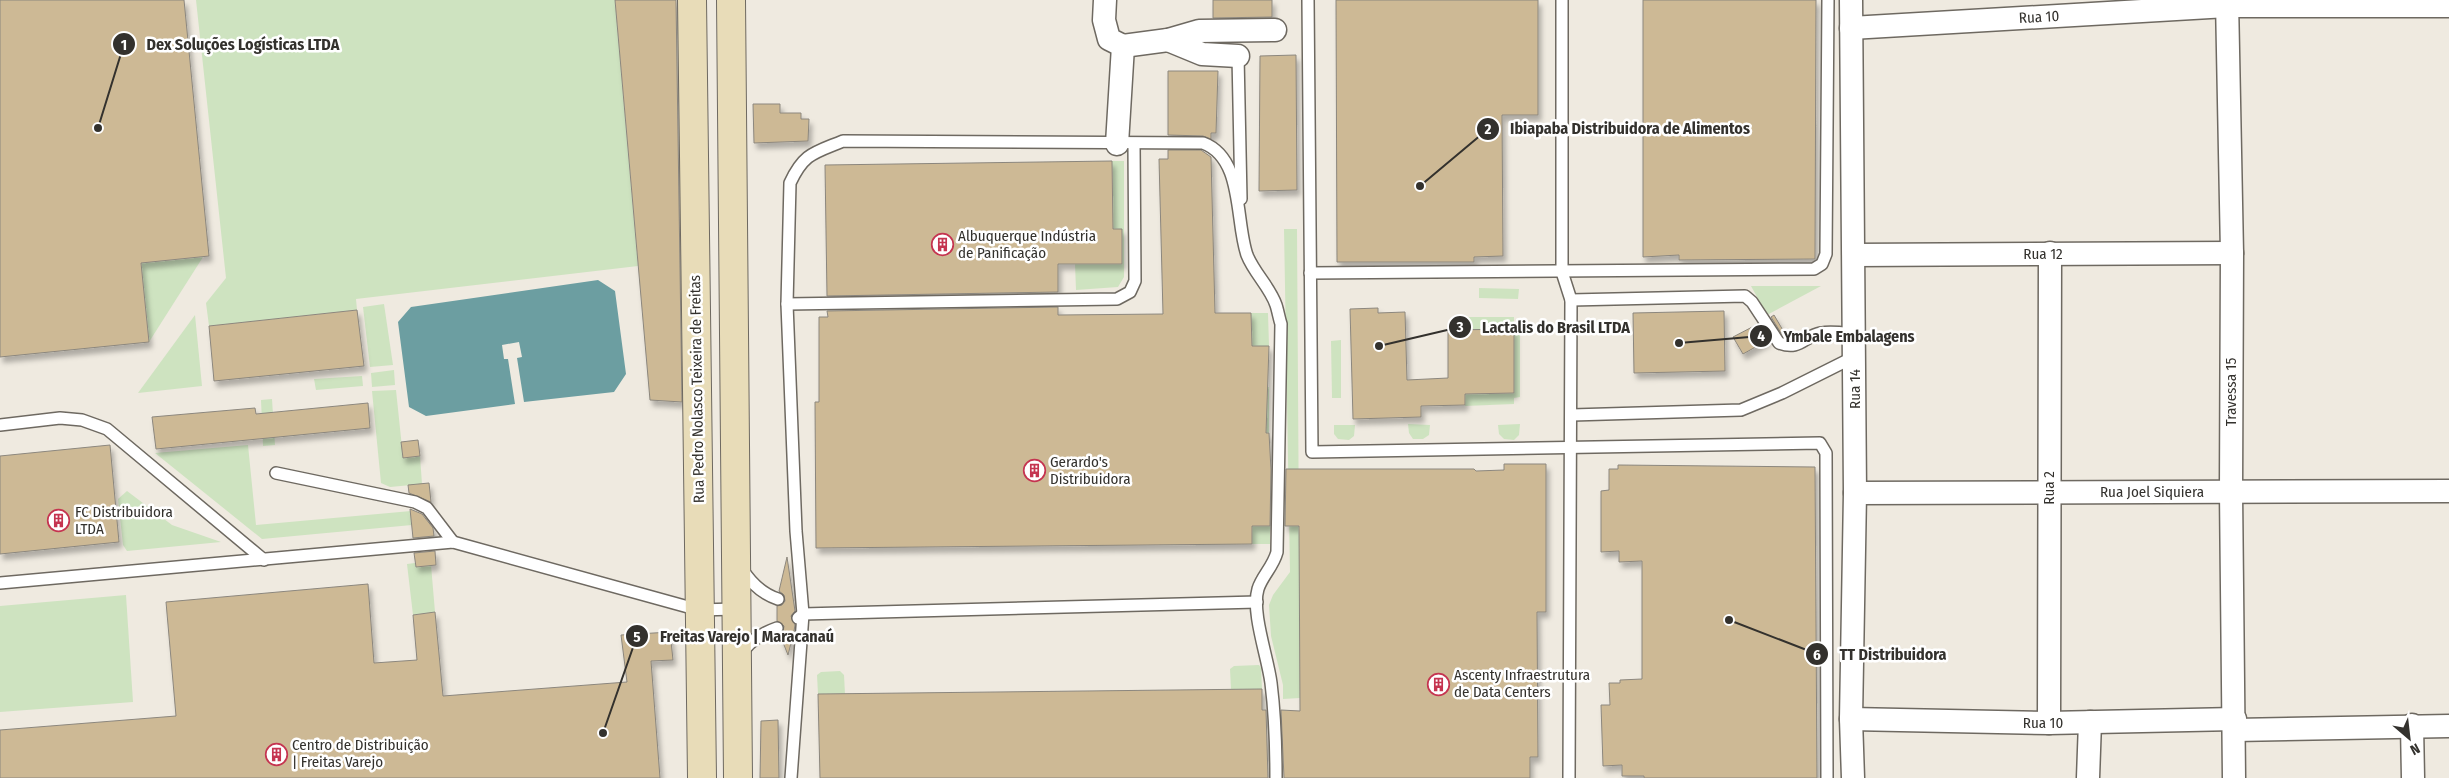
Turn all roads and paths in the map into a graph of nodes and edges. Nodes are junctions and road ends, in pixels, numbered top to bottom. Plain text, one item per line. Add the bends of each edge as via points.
1 (692, 0) edge
2 (731, 0) edge
3 (1105, 0) edge
4 (1308, 0) edge
5 (1562, 0) edge
6 (1828, 0) edge
7 (1851, 0) edge
8 (2227, 3) edge
9 (2449, 6) edge
10 (1851, 28) junction
11 (1276, 30) dead end
12 (1168, 40) junction
13 (1123, 46) junction
14 (1238, 56) joint
15 (1125, 144) junction
16 (695, 149) junction
17 (732, 150) junction
18 (1242, 225) junction
19 (2050, 253) junction
20 (2232, 254) junction
21 (1854, 255) junction
22 (1562, 272) junction
23 (1310, 273) junction
24 (1571, 300) junction
25 (787, 304) junction
26 (1854, 334) junction
27 (1854, 357) junction
28 (1572, 415) junction
29 (0, 425) edge
30 (1571, 446) junction
31 (276, 473) dead end
32 (2049, 491) junction
33 (2449, 491) edge
34 (2231, 492) junction
35 (1855, 493) junction
36 (453, 542) junction
37 (734, 556) junction
38 (264, 560) junction
39 (0, 583) edge
40 (778, 599) dead end
41 (1257, 602) junction
42 (735, 609) junction
43 (699, 610) junction
44 (798, 614) junction
45 (777, 628) dead end
46 (736, 663) junction
47 (1851, 719) junction
48 (2090, 722) junction
49 (2049, 723) junction
50 (2235, 724) junction
51 (2412, 725) junction
52 (2449, 726) edge
53 (702, 778) edge
54 (738, 778) edge
55 (791, 778) edge
56 (1276, 778) edge
57 (1569, 778) edge
58 (1827, 778) edge
59 (1853, 778) edge
60 (2088, 778) edge
61 (2234, 778) edge
62 (2413, 778) edge

1 - 16 main road, Rua Pedro Nolasco Teixeira de Freitas
2 - 17 main road
3 - 13 street via 1104,20 1109,39
4 - 23 lane
5 - 22 lane
6 - 22 lane via 1826,254 1822,264 1814,269
7 - 10 street, Rua 14
8 - 9 street, Rua 10
8 - 10 street, Rua 10
8 - 20 street, Travessa 15
10 - 21 street, Rua 14
11 - 12 street via 1199,31
12 - 13 street
12 - 14 street via 1202,54
13 - 15 street
14 - 18 lane
15 - 18 lane via 1203,143 1215,147 1225,160 1232,178
15 - 25 lane via 843,141 814,153 799,165 790,183
15 - 25 lane via 1135,281 1130,292 1117,299
16 - 17 main road
16 - 43 main road, Rua Pedro Nolasco Teixeira de Freitas
17 - 37 main road
18 - 41 lane via 1247,255 1276,304 1282,346 1277,552 1258,589
19 - 20 street, Rua 12
19 - 21 street, Rua 12
19 - 32 street, Rua 2
20 - 34 street, Travessa 15
21 - 26 street, Rua 14
22 - 23 lane
22 - 24 lane
23 - 30 lane via 1312,452
24 - 26 lane via 1745,296 1779,343 1798,345 1820,333
24 - 28 lane
25 - 44 lane
26 - 27 street, Rua 14
27 - 28 lane via 1741,410
27 - 35 street, Rua 14
28 - 30 lane
29 - 38 lane via 60,418 82,420 107,429
30 - 57 lane
30 - 58 lane via 1820,443 1823,446 1826,453
31 - 36 lane via 415,502 427,508
32 - 34 street, Rua Joel Siquiera
32 - 35 street, Rua Joel Siquiera
32 - 49 street, Rua 2
33 - 34 street, Rua Joel Siquiera
34 - 50 street, Travessa 15
35 - 47 street, Rua 14
36 - 38 lane
36 - 43 lane
37 - 40 lane via 749,580 767,596
37 - 42 main road
38 - 39 lane
41 - 44 lane
41 - 56 lane via 1276,728
42 - 43 lane
42 - 46 main road
43 - 53 main road, Rua Pedro Nolasco Teixeira de Freitas
44 - 55 lane
45 - 46 lane via 748,644
46 - 54 main road
47 - 49 street, Rua 10
47 - 59 street, Rua 14
48 - 49 street, Rua 10
48 - 50 street, Rua 10
48 - 60 street
50 - 51 street, Rua 10
50 - 61 street, Travessa 15
51 - 52 street, Rua 10
51 - 62 street

